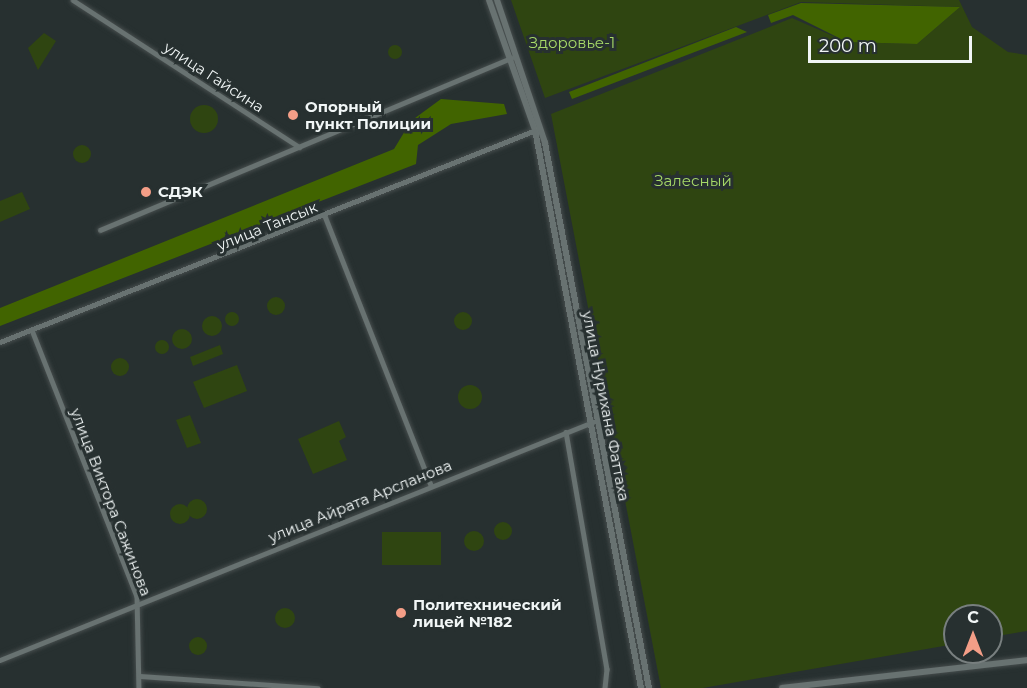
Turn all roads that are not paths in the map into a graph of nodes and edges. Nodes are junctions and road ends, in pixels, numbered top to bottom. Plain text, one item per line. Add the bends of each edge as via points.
1 (73, 0) edge
2 (489, 0) edge
3 (497, 0) edge
4 (512, 57) junction
5 (538, 129) junction
6 (299, 147) junction
7 (325, 216) junction
8 (100, 230) dead end
9 (32, 330) junction
10 (0, 342) edge
11 (594, 422) junction
12 (566, 432) junction
13 (431, 485) junction
14 (139, 604) junction
15 (0, 660) edge
16 (1027, 660) edge
17 (140, 676) junction
18 (139, 688) edge
19 (318, 688) edge
20 (605, 688) edge
21 (641, 688) edge
22 (649, 688) edge
23 (782, 688) edge

1 - 6 street, улица Гайсина
2 - 4 street
3 - 5 street
4 - 5 street
4 - 6 street
5 - 7 street, улица Тансык
5 - 11 street, улица Нурихана Фаттаха
6 - 8 street
7 - 9 street, улица Тансык
7 - 13 street
9 - 10 street, улица Тансык
9 - 14 street, улица Виктора Сажинова
11 - 12 street, улица Айрата Арсланова
11 - 21 street, улица Нурихана Фаттаха
11 - 22 street, улица Нурихана Фаттаха
12 - 13 street, улица Айрата Арсланова
12 - 20 street via 607,669
13 - 14 street, улица Айрата Арсланова
14 - 15 street, улица Айрата Арсланова
14 - 17 street, улица Виктора Сажинова
16 - 23 street
17 - 18 street, улица Виктора Сажинова
17 - 19 street

